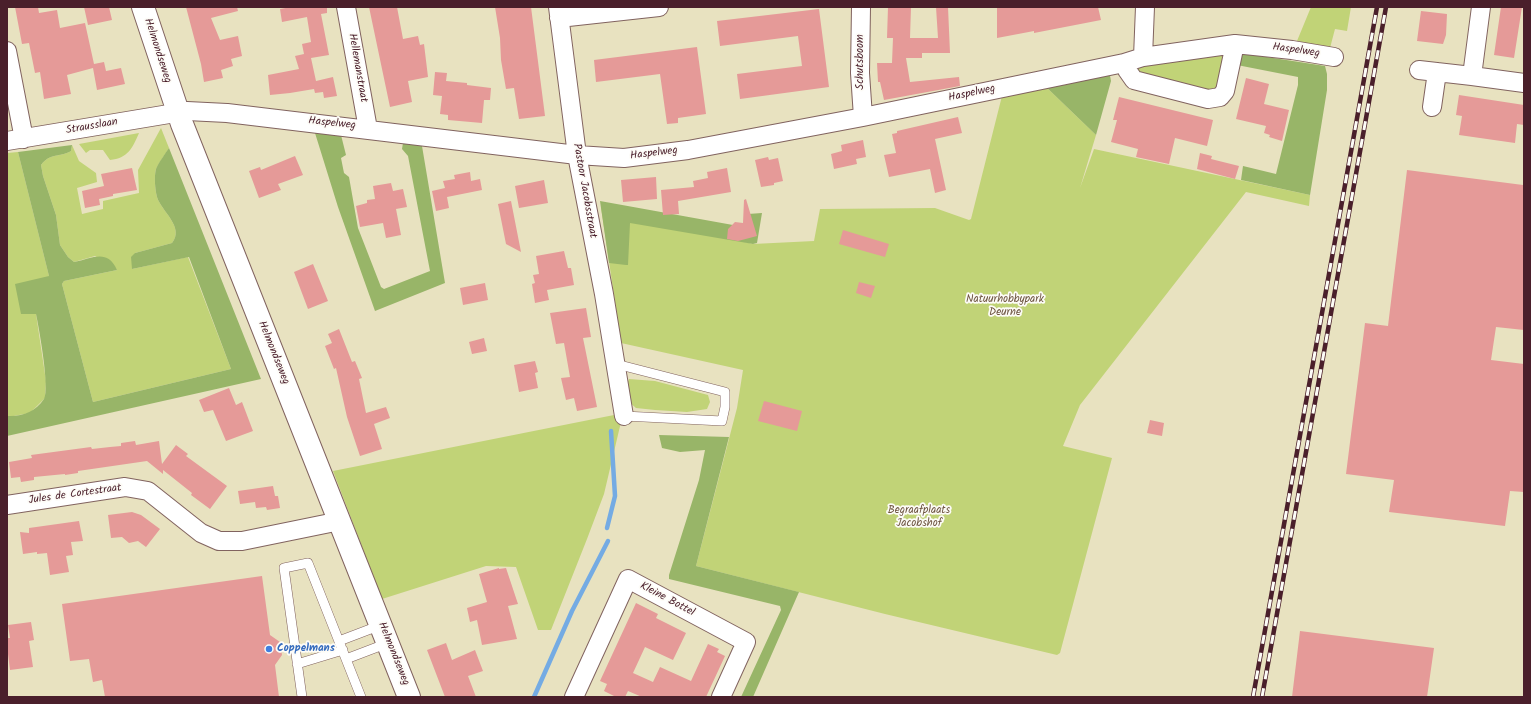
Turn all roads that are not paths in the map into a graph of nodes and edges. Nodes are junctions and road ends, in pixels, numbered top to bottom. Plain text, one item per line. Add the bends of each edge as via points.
1 (143, 7) edge
2 (346, 7) edge
3 (659, 7) edge
4 (861, 7) edge
5 (1145, 7) edge
6 (1481, 7) edge
7 (559, 13) edge
8 (1235, 44) junction
9 (7, 51) edge
10 (1143, 57) junction
11 (1334, 57) dead end
12 (1124, 63) junction
13 (1419, 70) dead end
14 (1437, 72) junction
15 (1472, 76) junction
16 (1524, 83) edge
17 (1432, 107) dead end
18 (178, 113) junction
19 (863, 117) junction
20 (368, 129) junction
21 (15, 140) edge
22 (577, 155) junction
23 (616, 364) junction
24 (624, 416) joint
25 (7, 505) edge
26 (340, 521) junction
27 (385, 634) junction
28 (343, 650) junction
29 (297, 664) junction
30 (302, 697) edge
31 (361, 697) edge
32 (409, 697) edge
33 (574, 697) edge
34 (721, 697) edge

1 - 18 street, Helmondseweg
2 - 20 street, Hellemanstraat
3 - 7 street, Pastoor Jacobsstraat
4 - 19 street, Schutsboom via 860,73
5 - 10 street
6 - 15 street
7 - 22 street, Pastoor Jacobsstraat
8 - 10 street, Haspelweg
8 - 11 street, Haspelweg
8 - 12 street via 1225,90 1220,97 1208,99 1134,80
9 - 21 street
10 - 12 street, Haspelweg
12 - 19 street, Haspelweg
13 - 14 street
14 - 15 street
14 - 17 street
15 - 16 street
18 - 20 street, Haspelweg via 227,112
18 - 21 street, Strausslaan
18 - 26 street, Helmondseweg
19 - 22 street, Haspelweg via 688,150 624,158
20 - 22 street, Haspelweg
22 - 23 street, Pastoor Jacobsstraat
23 - 24 street, Pastoor Jacobsstraat
23 - 24 lane, Pastoor Jacobsstraat via 725,392 722,421
25 - 26 street, Jules de Cortestraat via 125,487 148,491 201,533 219,541 242,541
26 - 27 street, Helmondseweg
27 - 28 lane
27 - 28 lane
27 - 32 street, Helmondseweg
28 - 29 lane
28 - 29 lane via 308,563 284,568
28 - 31 lane
29 - 30 lane
33 - 34 street, Kleine Bottel via 628,579 746,642

